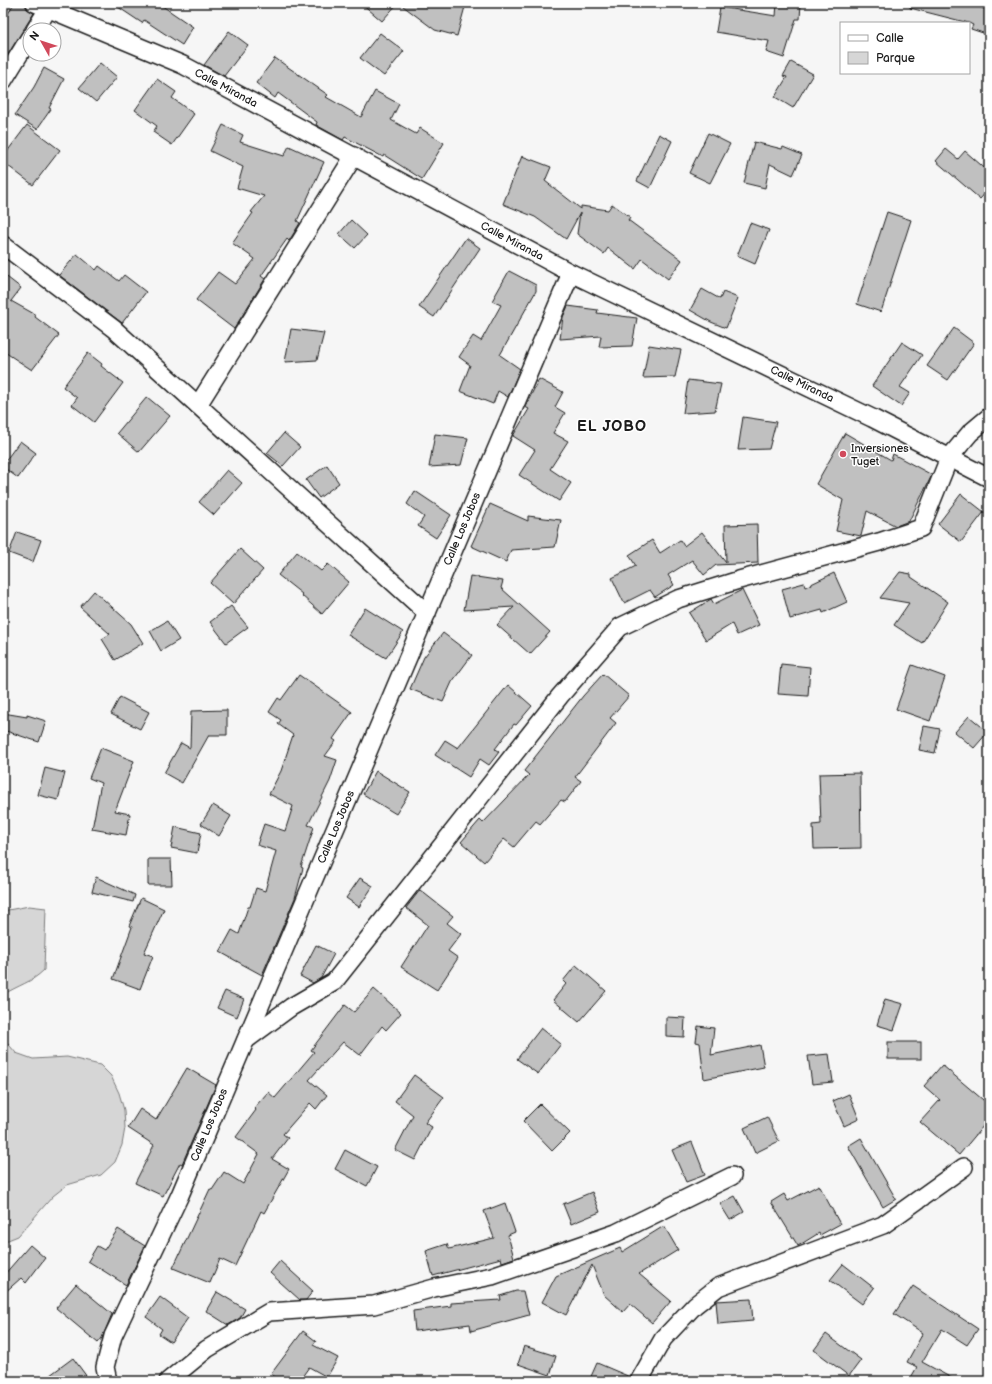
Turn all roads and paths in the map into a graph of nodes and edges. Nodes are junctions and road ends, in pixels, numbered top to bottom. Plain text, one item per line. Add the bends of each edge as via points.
1 (42, 6) edge
2 (37, 22) edge
3 (22, 51) edge
4 (3, 81) edge
5 (354, 156) junction
6 (3, 244) edge
7 (571, 273) junction
8 (198, 405) junction
9 (989, 417) edge
10 (949, 458) junction
11 (989, 478) edge
12 (427, 613) junction
13 (246, 1040) junction
14 (964, 1167) dead end
15 (732, 1176) dead end
16 (108, 1381) edge
17 (168, 1381) edge
18 (639, 1381) edge

1 - 2 street
1 - 5 street, Calle Miranda via 184,65
3 - 4 street
5 - 7 street, Calle Miranda
5 - 8 street
6 - 8 street via 114,329
7 - 10 street, Calle Miranda via 872,418
7 - 12 street, Calle Los Jobos
8 - 12 street
9 - 10 street via 970,433
10 - 11 street, Calle Miranda
10 - 13 street via 921,528 678,599 620,627 560,696 334,982 292,1007
12 - 13 street, Calle Los Jobos
13 - 16 street, Calle Los Jobos via 180,1194 113,1336 105,1367
14 - 18 street via 883,1225 718,1287 695,1305 663,1339
15 - 17 street via 616,1233 492,1276 434,1288 374,1305 269,1312 207,1349

